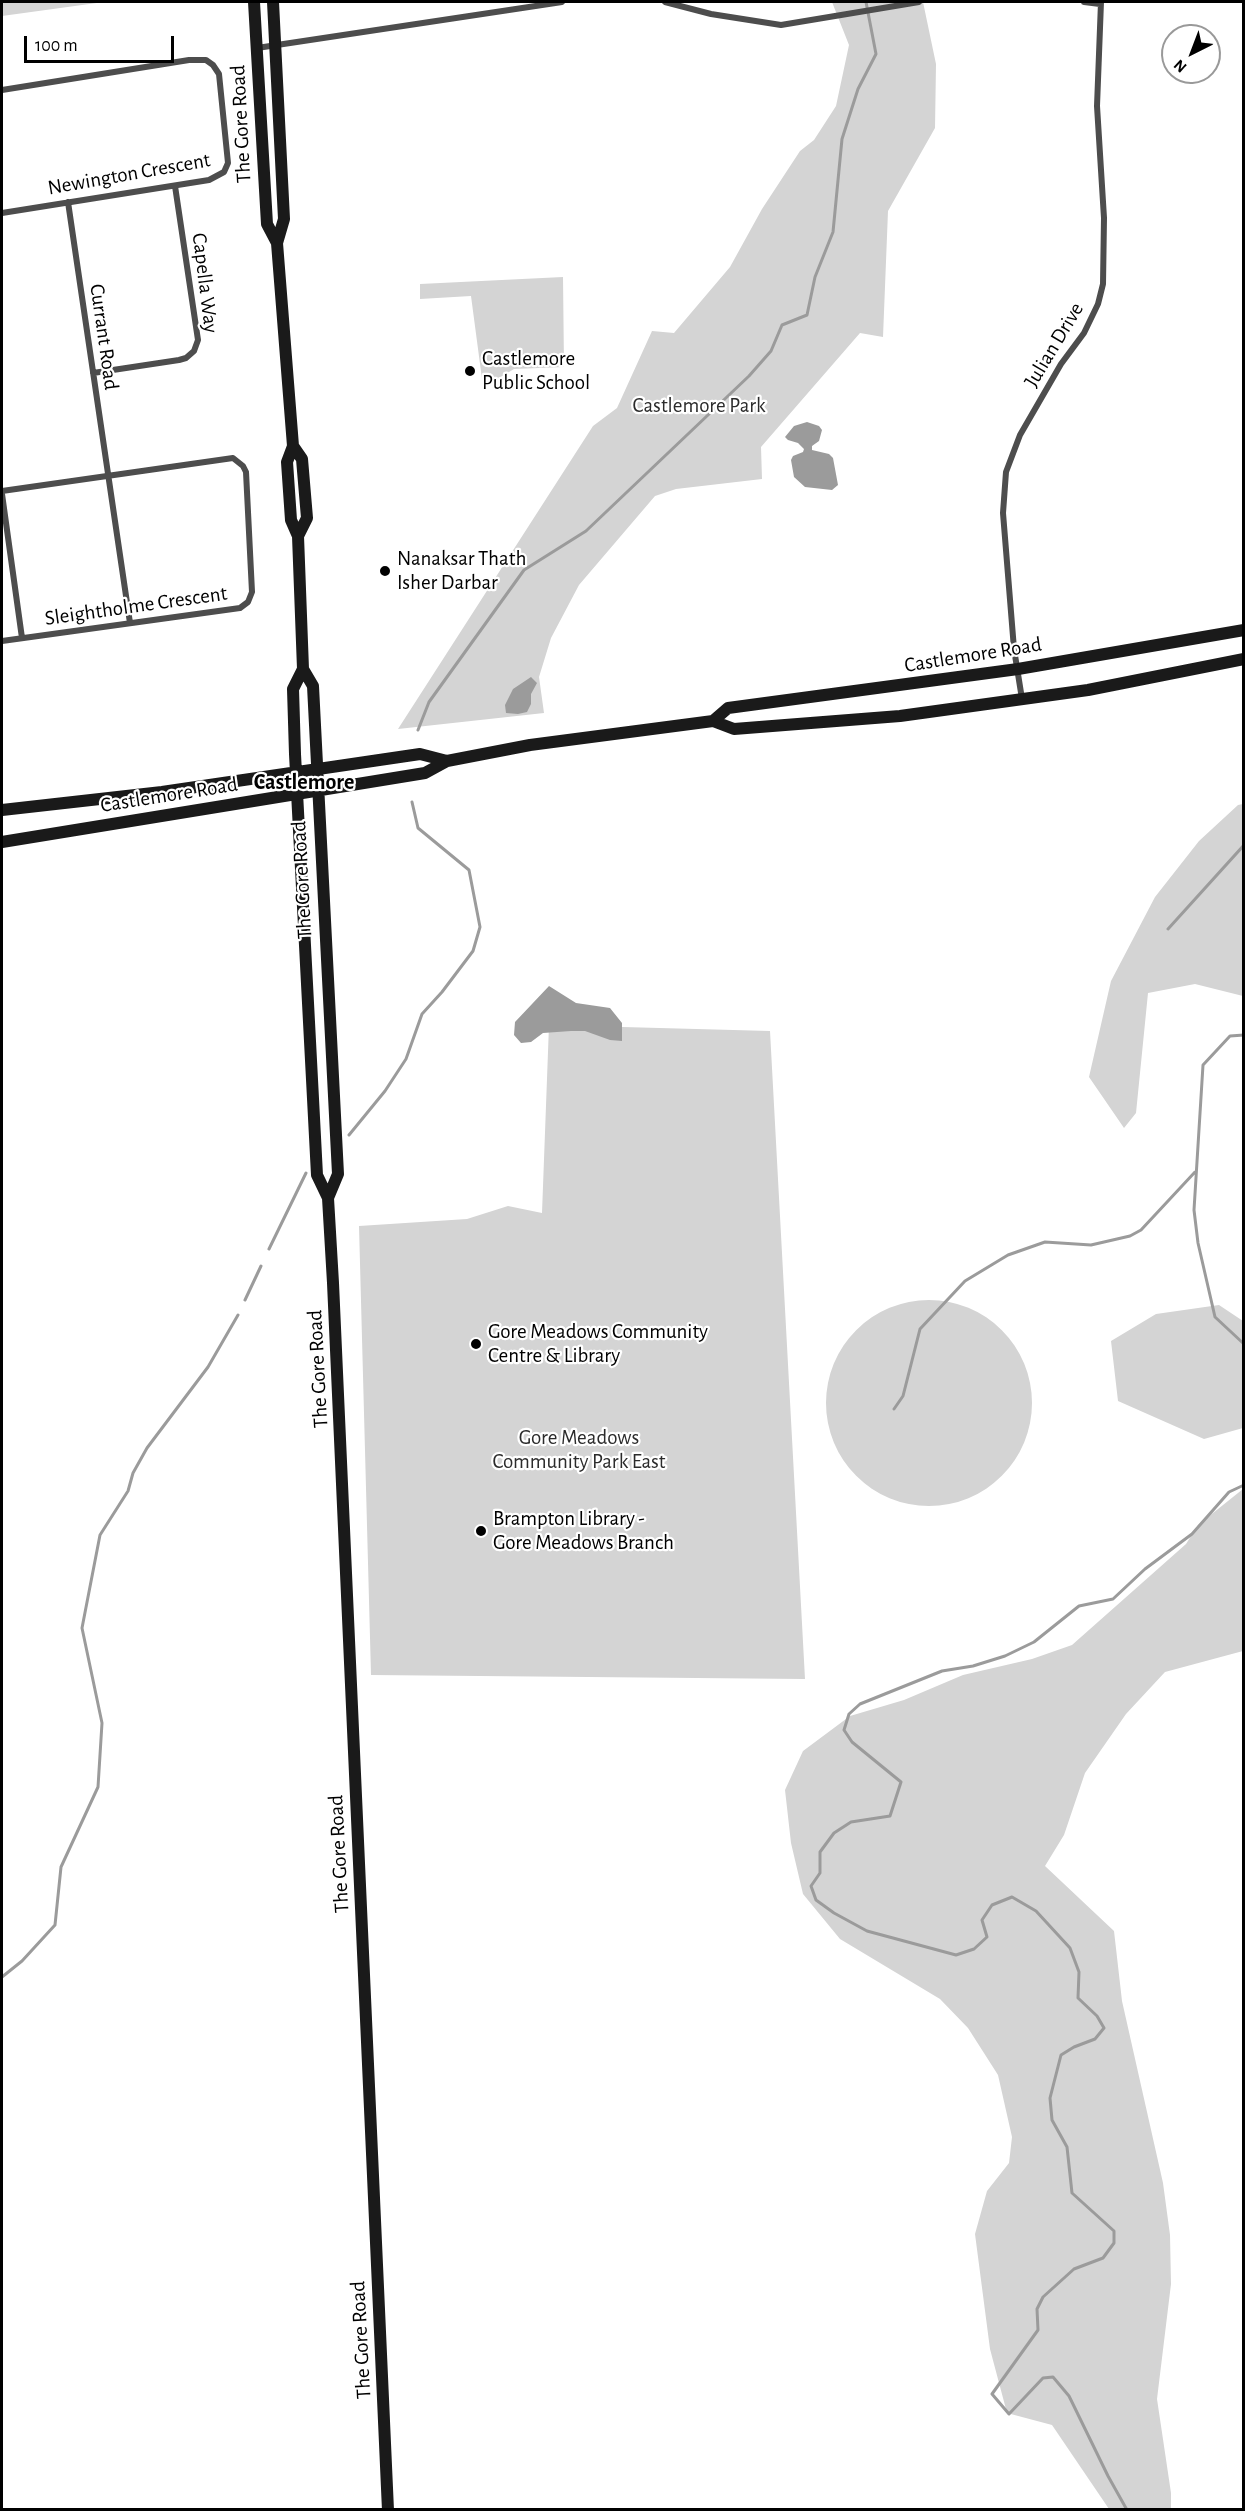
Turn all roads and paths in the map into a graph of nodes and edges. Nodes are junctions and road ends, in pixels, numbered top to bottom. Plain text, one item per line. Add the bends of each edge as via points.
1 (254, 2) edge
2 (273, 2) edge
3 (562, 2) edge
4 (665, 2) edge
5 (920, 2) edge
6 (1084, 2) edge
7 (1100, 3) edge
8 (276, 45) junction
9 (257, 48) junction
10 (2, 90) edge
11 (175, 186) junction
12 (68, 202) junction
13 (2, 213) edge
14 (277, 243) junction
15 (93, 373) junction
16 (109, 476) junction
17 (2, 492) edge
18 (130, 623) junction
19 (1244, 630) edge
20 (22, 638) junction
21 (2, 641) edge
22 (1244, 659) edge
23 (303, 669) junction
24 (1018, 669) junction
25 (1022, 699) junction
26 (712, 721) junction
27 (447, 761) junction
28 (316, 770) junction
29 (296, 773) junction
30 (317, 790) junction
31 (297, 794) junction
32 (2, 810) edge
33 (2, 842) edge
34 (334, 1102) junction
35 (313, 1103) junction
36 (328, 1198) junction
37 (388, 2510) edge

1 - 9 main road, The Gore Road
2 - 8 main road, The Gore Road
3 - 8 street
4 - 5 street via 711,14 781,24
6 - 7 street
7 - 24 street, Julian Drive via 1097,106 1104,218 1102,284 1098,304 1084,333 1061,364 1020,435 1006,472 1003,513
8 - 9 street
8 - 14 main road, The Gore Road via 284,219
9 - 14 main road, The Gore Road via 267,224
10 - 11 street, Newington Crescent via 206,60 219,74 228,163 216,178
11 - 12 street, Newington Crescent
11 - 15 street, Capella Way via 198,340 194,351 179,360
12 - 13 street, Newington Crescent
12 - 15 street, Currant Road
14 - 23 main road, The Gore Road via 293,446 287,462 291,520 298,536
15 - 16 street, Currant Road
16 - 17 street, Sleightholme Crescent
16 - 18 street, Currant Road
16 - 18 street, Sleightholme Crescent via 224,459 233,459 246,472 252,592 249,602 240,608
17 - 20 street
18 - 20 street, Sleightholme Crescent
19 - 24 main road, Castlemore Road
20 - 21 street, Sleightholme Crescent
22 - 25 main road, Castlemore Road
23 - 28 main road, The Gore Road via 313,686
23 - 29 main road, The Gore Road via 293,689
24 - 25 street, Julian Drive
24 - 26 main road, Castlemore Road via 728,708
25 - 26 main road, Castlemore Road via 900,716 734,729
26 - 27 main road, Castlemore Road via 541,743
27 - 28 main road, Castlemore Road via 420,754
27 - 30 main road, Castlemore Road via 425,773
28 - 29 main road, Castlemore Road
28 - 30 main road, The Gore Road
29 - 31 main road, The Gore Road
29 - 32 main road, Castlemore Road
30 - 31 main road, Castlemore Road
30 - 34 main road, The Gore Road
31 - 33 main road, Castlemore Road
31 - 35 main road, The Gore Road
34 - 35 main road
34 - 36 main road, The Gore Road via 338,1174
35 - 36 main road, The Gore Road via 317,1175
36 - 37 main road, The Gore Road

